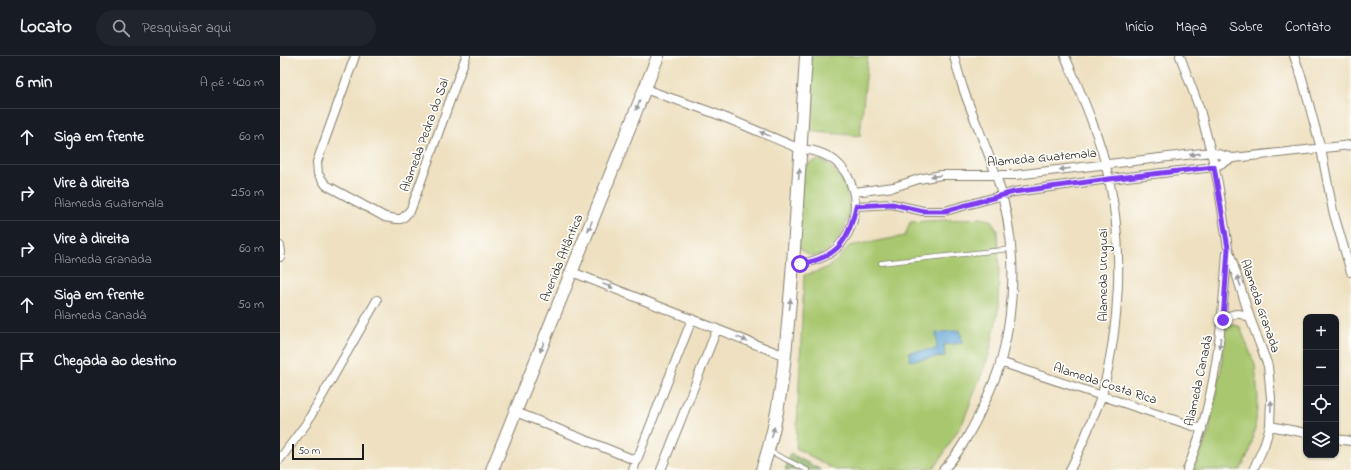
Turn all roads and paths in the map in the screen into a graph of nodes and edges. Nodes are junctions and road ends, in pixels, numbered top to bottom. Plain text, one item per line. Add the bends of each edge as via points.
1 (355, 56) edge
2 (466, 56) edge
3 (658, 56) edge
4 (806, 56) edge
5 (954, 56) edge
6 (1065, 56) edge
7 (1180, 56) edge
8 (1294, 56) edge
9 (645, 90) junction
10 (1351, 145) edge
11 (1321, 148) junction
12 (801, 149) junction
13 (1211, 152) junction
14 (1233, 158) junction
15 (1105, 164) junction
16 (1214, 167) junction
17 (996, 175) junction
18 (1109, 179) junction
19 (854, 192) junction
20 (1001, 195) junction
21 (856, 206) junction
22 (280, 246) edge
23 (1228, 248) junction
24 (1011, 249) junction
25 (280, 257) edge
26 (881, 263) dead end
27 (793, 265) junction
28 (572, 272) junction
29 (1351, 272) edge
30 (377, 300) dead end
31 (1250, 318) junction
32 (692, 319) junction
33 (1223, 320) junction
34 (717, 329) junction
35 (785, 356) junction
36 (1000, 362) junction
37 (1101, 396) junction
38 (516, 412) junction
39 (1270, 426) junction
40 (1202, 429) junction
41 (1303, 432) edge
42 (1339, 440) edge
43 (1351, 442) edge
44 (769, 450) junction
45 (280, 459) edge
46 (637, 461) junction
47 (492, 470) edge
48 (633, 470) edge
49 (661, 470) edge
50 (762, 470) edge
51 (807, 470) edge
52 (943, 470) edge
53 (1070, 470) edge
54 (1187, 470) edge
55 (1253, 470) edge

1 - 2 street, Alameda Pedra do Sal via 317,162 318,174 326,185 385,217 401,219 411,209
3 - 9 street, Avenida Atlântica
4 - 12 street
5 - 17 street via 964,91
6 - 15 street, Alameda Uruguai via 1094,128
7 - 13 street, Alameda Granada via 1200,110
8 - 11 street
12 -> 9 street via 709,111
9 -> 28 street, Avenida Atlântica
10 - 11 street, Alameda Guatemala
11 - 14 street, Alameda Guatemala
11 - 29 street via 1333,211
12 - 19 street via 824,154 836,162
27 -> 12 street
13 - 14 street, Alameda Guatemala
13 -> 15 street, Alameda Guatemala
13 - 16 street, Alameda Granada
14 - 16 street, Alameda Guatemala
15 -> 17 street, Alameda Guatemala
15 - 18 street, Alameda Uruguai
16 - 18 street, Alameda Guatemala
16 - 23 street, Alameda Granada
17 -> 19 street, Alameda Guatemala via 941,175 894,187
17 - 20 street
18 - 20 street, Alameda Guatemala
18 - 37 street, Alameda Uruguai via 1117,236 1118,285 1114,336
19 - 21 street
20 - 21 street, Alameda Guatemala via 945,211 932,212 892,204
20 - 24 street
21 - 27 street via 846,237 835,251 822,259
22 - 25 street
31 -> 23 street, Alameda Granada
23 - 33 street, Alameda Canadá
24 - 26 lane
24 - 36 street via 1012,287
35 -> 27 street
28 -> 32 street
28 -> 38 street, Avenida Atlântica
30 - 45 street via 306,424
31 - 33 street via 1236,313 1228,315
39 -> 31 street, Alameda Granada via 1268,366
32 - 34 street
32 - 46 street
33 -> 40 street, Alameda Canadá via 1217,362
34 -> 35 street
34 - 49 street
44 -> 35 street via 780,403
36 - 37 street, Alameda Costa Rica
36 - 52 street via 970,433
37 - 40 street, Alameda Costa Rica
37 - 53 street, Alameda Uruguai
38 - 46 street
38 - 47 street, Avenida Atlântica
39 - 41 street
39 - 55 street, Alameda Granada
40 - 54 street, Alameda Canadá
42 - 43 street
44 - 50 street
44 - 51 lane
46 - 48 street

